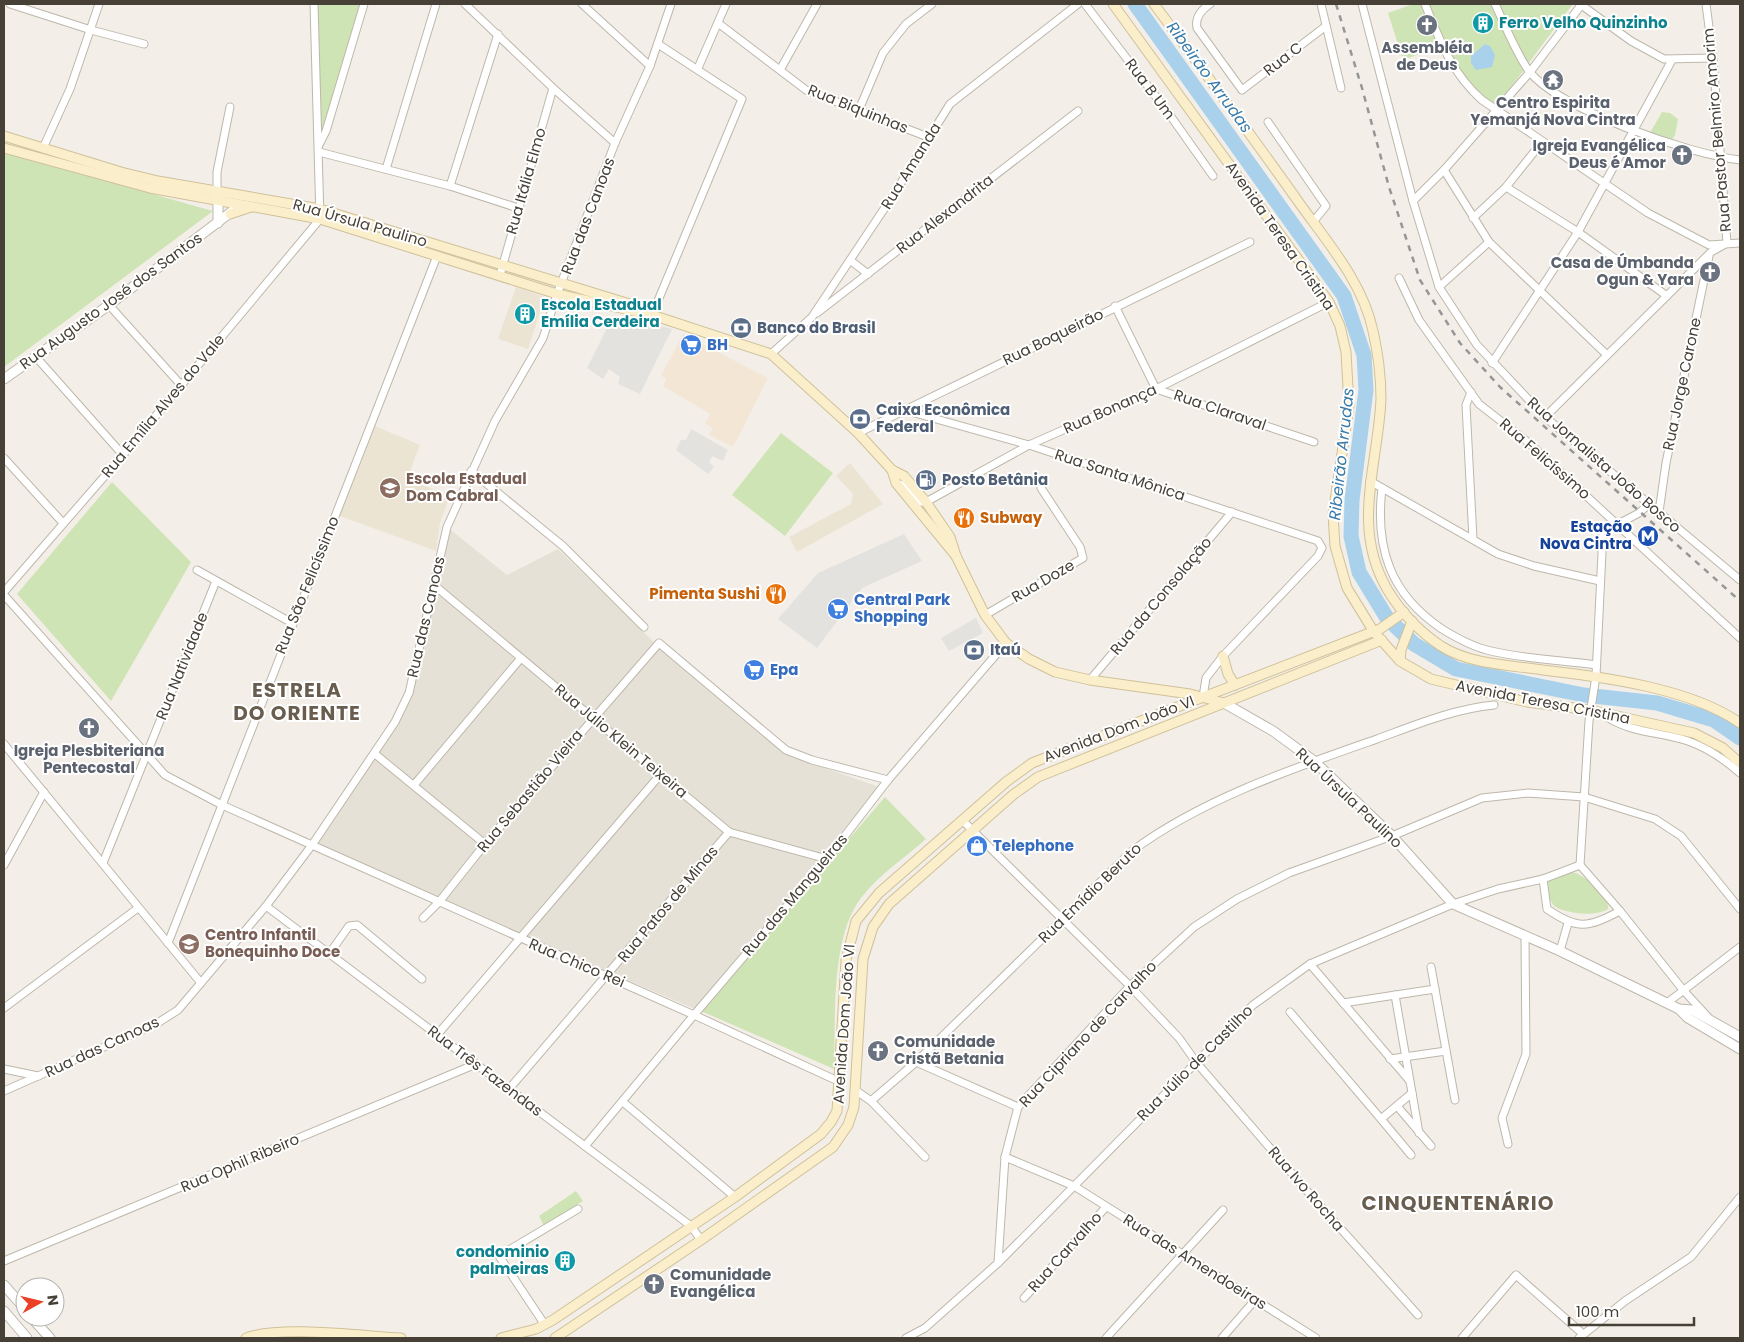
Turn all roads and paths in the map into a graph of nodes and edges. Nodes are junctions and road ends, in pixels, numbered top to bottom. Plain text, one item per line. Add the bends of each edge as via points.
1 (10, 4) edge
2 (99, 4) edge
3 (314, 4) edge
4 (364, 4) edge
5 (436, 4) edge
6 (465, 4) edge
7 (582, 4) edge
8 (671, 4) edge
9 (726, 4) edge
10 (817, 4) edge
11 (932, 4) edge
12 (1078, 4) edge
13 (1085, 4) edge
14 (1114, 4) edge
15 (1154, 4) edge
16 (1210, 4) edge
17 (1321, 4) edge
18 (1362, 4) edge
19 (1425, 4) edge
20 (1495, 4) edge
21 (1581, 4) edge
22 (1706, 4) edge
23 (718, 23) junction
24 (1326, 26) junction
25 (91, 30) junction
26 (498, 34) junction
27 (144, 44) dead end
28 (658, 44) junction
29 (1713, 58) junction
30 (1672, 60) junction
31 (650, 66) junction
32 (698, 68) junction
33 (780, 70) junction
34 (1530, 72) junction
35 (553, 88) junction
36 (1341, 88) dead end
37 (230, 107) dead end
38 (1497, 109) junction
39 (1078, 111) dead end
40 (858, 112) junction
41 (1268, 122) dead end
42 (1633, 132) junction
43 (4, 136) edge
44 (928, 137) junction
45 (1542, 142) junction
46 (615, 143) junction
47 (4, 148) edge
48 (43, 148) junction
49 (319, 149) junction
50 (1721, 158) junction
51 (1740, 160) edge
52 (386, 169) junction
53 (1444, 170) junction
54 (1213, 176) dead end
55 (1603, 183) junction
56 (450, 186) junction
57 (1506, 186) junction
58 (217, 190) junction
59 (238, 198) junction
60 (219, 201) junction
61 (1413, 201) junction
62 (256, 206) junction
63 (518, 208) junction
64 (320, 209) junction
65 (230, 214) junction
66 (1473, 218) junction
67 (320, 219) junction
68 (1313, 222) junction
69 (218, 224) junction
70 (1578, 232) junction
71 (1250, 242) dead end
72 (1489, 242) junction
73 (1727, 243) junction
74 (1740, 243) edge
75 (437, 256) junction
76 (1709, 256) junction
77 (850, 260) junction
78 (503, 265) junction
79 (868, 274) junction
80 (500, 275) junction
81 (1399, 278) dead end
82 (562, 283) junction
83 (1440, 287) junction
84 (1540, 291) junction
85 (557, 294) junction
86 (1667, 296) junction
87 (1329, 302) junction
88 (109, 305) junction
89 (1115, 306) junction
90 (652, 315) junction
91 (812, 317) junction
92 (771, 354) junction
93 (36, 356) junction
94 (1607, 356) junction
95 (1492, 363) junction
96 (4, 379) edge
97 (181, 384) junction
98 (1156, 389) junction
99 (1471, 392) junction
100 (904, 410) junction
101 (1545, 417) junction
102 (858, 433) junction
103 (1314, 442) dead end
104 (1029, 445) junction
105 (123, 455) junction
106 (4, 458) edge
107 (892, 470) junction
108 (471, 471) junction
109 (1370, 481) junction
110 (896, 483) junction
111 (1041, 488) dead end
112 (1382, 488) junction
113 (926, 502) junction
114 (1649, 504) junction
115 (1232, 512) junction
116 (1659, 512) junction
117 (62, 523) junction
118 (1618, 523) junction
119 (1473, 539) junction
120 (956, 556) junction
121 (197, 570) dead end
122 (1740, 571) edge
123 (1740, 580) edge
124 (216, 581) junction
125 (1600, 581) junction
126 (434, 585) junction
127 (4, 594) edge
128 (1402, 614) junction
129 (984, 615) junction
130 (292, 623) junction
131 (1410, 624) junction
132 (644, 627) dead end
133 (1377, 631) junction
134 (1740, 638) edge
135 (1382, 640) junction
136 (1006, 644) junction
137 (1470, 644) junction
138 (1523, 655) junction
139 (1223, 656) junction
140 (1531, 656) junction
141 (521, 658) junction
142 (1472, 659) junction
143 (1400, 661) junction
144 (1565, 661) junction
145 (1596, 665) junction
146 (1522, 667) junction
147 (1532, 668) junction
148 (1566, 672) junction
149 (1595, 679) junction
150 (1090, 680) junction
151 (1235, 685) junction
152 (1203, 697) junction
153 (1224, 703) junction
154 (1494, 705) dead end
155 (1594, 709) junction
156 (594, 717) junction
157 (1740, 722) edge
158 (4, 744) edge
159 (375, 754) junction
160 (146, 756) junction
161 (1314, 761) junction
162 (1740, 763) edge
163 (1740, 773) edge
164 (660, 775) junction
165 (888, 780) junction
166 (414, 785) junction
167 (44, 792) junction
168 (1584, 797) junction
169 (222, 804) junction
170 (962, 820) junction
171 (973, 831) junction
172 (729, 832) junction
173 (1392, 836) junction
174 (485, 844) junction
175 (312, 846) junction
176 (827, 860) junction
177 (102, 863) junction
178 (4, 865) edge
179 (1580, 865) junction
180 (1543, 880) junction
181 (439, 902) junction
182 (1453, 904) junction
183 (266, 906) junction
184 (138, 908) junction
185 (1620, 910) junction
186 (1740, 910) edge
187 (423, 918) dead end
188 (1061, 920) junction
189 (1568, 923) junction
190 (1525, 937) junction
191 (519, 938) junction
192 (168, 943) junction
193 (1740, 947) edge
194 (1560, 951) junction
195 (329, 954) junction
196 (1310, 964) junction
197 (1431, 967) dead end
198 (607, 976) junction
199 (422, 979) dead end
200 (201, 983) junction
201 (1130, 986) junction
202 (1435, 989) junction
203 (1684, 991) junction
204 (1395, 995) junction
205 (1343, 1003) junction
206 (1668, 1003) junction
207 (4, 1008) edge
208 (1679, 1009) junction
209 (1290, 1012) dead end
210 (694, 1015) junction
211 (1716, 1024) junction
212 (437, 1035) junction
213 (1740, 1037) edge
214 (1740, 1049) edge
215 (1446, 1051) junction
216 (1405, 1057) junction
217 (1390, 1059) junction
218 (916, 1062) junction
219 (1196, 1062) junction
220 (476, 1064) junction
221 (4, 1069) edge
222 (38, 1076) junction
223 (1409, 1080) junction
224 (840, 1082) junction
225 (510, 1089) junction
226 (855, 1090) junction
227 (4, 1091) edge
228 (1412, 1093) junction
229 (871, 1100) junction
230 (1455, 1100) dead end
231 (623, 1102) junction
232 (1396, 1106) junction
233 (1018, 1107) junction
234 (1381, 1119) junction
235 (1419, 1133) junction
236 (1508, 1144) dead end
237 (585, 1146) junction
238 (1431, 1146) dead end
239 (1411, 1155) dead end
240 (925, 1157) dead end
241 (1005, 1157) junction
242 (1074, 1186) junction
243 (735, 1197) junction
244 (1740, 1197) edge
245 (1106, 1207) junction
246 (578, 1208) dead end
247 (1223, 1210) dead end
248 (691, 1226) junction
249 (702, 1240) junction
250 (1183, 1254) junction
251 (4, 1261) edge
252 (998, 1263) junction
253 (4, 1284) edge
254 (15, 1298) edge
255 (1024, 1298) dead end
256 (1255, 1300) junction
257 (4, 1311) edge
258 (1418, 1315) dead end
259 (549, 1322) junction
260 (40, 1327) edge
261 (559, 1336) edge
262 (1581, 1336) edge
263 (27, 1338) edge
264 (50, 1338) edge
265 (246, 1338) edge
266 (401, 1338) edge
267 (501, 1338) edge
268 (906, 1338) edge
269 (1106, 1338) edge
270 (1222, 1338) edge
271 (1316, 1338) edge
272 (1462, 1338) edge

1 - 25 street
2 - 25 street
3 - 49 street
4 - 49 street
5 - 52 street
6 - 26 street
7 - 31 street
8 - 28 street, Rua das Canoas
9 - 23 street
10 - 33 street
11 - 40 street via 906,24 883,53
12 - 44 street, Rua Amanda via 950,104
13 - 54 street, Rua B Um
14 - 87 main road, Avenida Teresa Cristina
15 - 68 main road, Avenida Teresa Cristina
16 - 24 street, Rua C via 1200,13 1197,28 1240,88 1245,89
17 - 24 street
18 - 61 street, Rua Jornalista João Bosco
19 - 38 street via 1442,48 1467,86
20 - 34 street
21 - 30 street via 1631,41
21 - 34 street
22 - 29 street, Rua Pastor Belmiro Amorim
23 - 32 street
23 - 33 street, Rua Biquinhas
24 - 36 street
25 - 27 street
25 - 48 street via 70,89
26 - 35 street
26 - 56 street
28 - 31 street, Rua das Canoas
28 - 32 street
29 - 30 street
29 - 50 street, Rua Pastor Belmiro Amorim
30 - 42 street
31 - 46 street, Rua das Canoas
32 - 90 street via 742,99
33 - 40 street, Rua Biquinhas via 806,90
34 - 38 street
34 - 42 street via 1556,93
35 - 46 street
35 - 63 street, Rua Itália Elmo
37 - 58 street via 217,172
38 - 45 street
38 - 53 street
39 - 79 street, Rua Alexandrita
40 - 44 street, Rua Biquinhas
41 - 68 street via 1326,206
42 - 50 street
42 - 55 street
43 - 48 main road, Rua Úrsula Paulino
44 - 77 street, Rua Amanda
45 - 55 street
45 - 57 street
46 - 82 street, Rua das Canoas
47 - 60 main road, Rua Úrsula Paulino via 150,188
48 - 58 main road, Rua Úrsula Paulino via 121,172
49 - 52 street
49 - 64 street
50 - 51 street
50 - 73 street, Rua Pastor Belmiro Amorim
52 - 56 street
53 - 61 street
53 - 66 street
55 - 70 street
55 - 73 street via 1694,238 1709,245
56 - 63 street
57 - 66 street
57 - 70 street
58 - 59 main road, Rua Úrsula Paulino
58 - 60 street, Rua Augusto José dos Santos
59 - 60 main road, Rua Úrsula Paulino
59 - 62 main road, Rua Úrsula Paulino
59 - 64 main road, Rua Úrsula Paulino
59 - 65 street, Rua Augusto José dos Santos
60 - 69 street, Rua Augusto José dos Santos
61 - 83 street, Rua Jornalista João Bosco
62 - 65 main road
62 - 67 main road, Rua Úrsula Paulino
63 - 78 street, Rua Itália Elmo
64 - 67 street
64 - 78 main road, Rua Úrsula Paulino
65 - 69 street, Rua Augusto José dos Santos
66 - 72 street
67 - 75 main road, Rua Úrsula Paulino
67 - 97 street, Rua Emília Alves do Vale
68 - 109 main road, Avenida Teresa Cristina via 1355,282 1372,327 1380,370 1381,400
69 - 88 street, Rua Augusto José dos Santos
70 - 84 street
70 - 86 street
71 - 89 street, Rua Boqueirão
72 - 83 street
72 - 84 street
73 - 74 street
73 - 76 street, Rua Pastor Belmiro Amorim
75 - 80 main road, Rua Úrsula Paulino
75 - 130 street, Rua São Felicíssimo
76 - 86 street, Rua Pastor Belmiro Amorim
76 - 116 street, Rua Jorge Carone via 1666,463
77 - 79 street
77 - 91 street, Rua Amanda
78 - 80 street, Rua Itália Elmo
78 - 82 main road, Rua Úrsula Paulino
79 - 91 street, Rua Alexandrita
80 - 85 main road, Rua Úrsula Paulino
81 - 99 street, Rua Felicíssimo via 1419,320
82 - 85 street, Rua das Canoas
82 - 90 main road, Rua Úrsula Paulino via 633,305
83 - 95 street, Rua Jornalista João Bosco
84 - 94 street
84 - 95 street
85 - 90 main road, Rua Úrsula Paulino
85 - 108 street, Rua das Canoas via 543,338 495,421
86 - 94 street, Rua Pastor Belmiro Amorim
87 - 98 street, Rua Bonança
87 - 133 main road, Avenida Teresa Cristina via 1340,326 1346,352 1349,406 1334,514 1335,546 1347,588
88 - 93 street, Rua Augusto José dos Santos
88 - 97 street
89 - 98 street, Rua Claraval
89 - 100 street, Rua Boqueirão
90 - 92 main road, Rua Úrsula Paulino
91 - 92 street, Rua Amanda
92 - 102 main road, Rua Úrsula Paulino
93 - 96 street, Rua Augusto José dos Santos
93 - 105 street
94 - 101 street, Rua Pastor Belmiro Amorim
95 - 101 street, Rua Jornalista João Bosco
97 - 105 street, Rua Emília Alves do Vale
98 - 103 street, Rua Claraval
98 - 104 street, Rua Bonança
99 - 118 street, Rua Felicíssimo via 1479,404 1529,443
99 - 119 street via 1466,405
100 - 102 street, Rua Boqueirão
100 - 104 street, Rua Santa Mônica
101 - 114 street, Rua Jornalista João Bosco
102 - 107 main road, Rua Úrsula Paulino
104 - 113 street, Rua Bonança
104 - 115 street, Rua Santa Mônica
105 - 117 street, Rua Emília Alves do Vale
106 - 117 street
107 - 110 main road, Rua Úrsula Paulino
107 - 113 main road, Rua Úrsula Paulino via 904,476
108 - 126 street, Rua das Canoas via 447,527
108 - 132 street via 563,546
109 - 112 street
109 - 128 main road, Avenida Teresa Cristina via 1369,539 1372,558
110 - 113 street via 904,484 920,502
110 - 120 main road, Rua Úrsula Paulino
111 - 129 street, Rua Doze via 1080,547 1083,558
112 - 119 street
112 - 137 street via 1380,534 1390,572 1413,606 1441,628
113 - 120 main road, Rua Úrsula Paulino via 950,537
114 - 116 street, Rua Jornalista João Bosco
114 - 118 street
115 - 139 street, Rua Santa Mônica via 1318,540 1322,548
115 - 150 street, Rua da Consolação
116 - 123 street, Rua Jornalista João Bosco
117 - 127 street, Rua Emília Alves do Vale
118 - 125 street via 1602,532
118 - 134 street, Rua Felicíssimo
119 - 125 street via 1498,554 1534,566
120 - 129 main road, Rua Úrsula Paulino
121 - 124 street
122 - 123 street
124 - 130 street
124 - 160 street, Rua Natividade
125 - 145 street
126 - 141 street, Rua Júlio Klein Teixeira
126 - 159 street, Rua das Canoas via 409,694
127 - 160 street, Rua Chico Rei
128 - 131 main road, Avenida Teresa Cristina
128 - 133 main road, Avenida Dom João VI
129 - 136 main road, Rua Úrsula Paulino
130 - 169 street, Rua São Felicíssimo
131 - 142 main road, Avenida Teresa Cristina via 1442,646
131 - 143 main road
133 - 135 main road, Avenida Teresa Cristina
133 - 151 main road, Avenida Dom João VI
135 - 143 main road, Avenida Teresa Cristina
135 - 153 main road, Avenida Dom João VI
136 - 150 main road, Rua Úrsula Paulino via 1055,672
136 - 165 street, Rua das Mangueiras
137 - 138 street via 1486,650
137 - 142 street
138 - 140 street
138 - 146 street
139 - 151 main road
139 - 152 street via 1206,678
140 - 144 street
140 - 147 street
141 - 156 street, Rua Júlio Klein Teixeira
141 - 166 street
142 - 146 main road, Avenida Teresa Cristina
143 - 155 main road, Avenida Teresa Cristina via 1441,682 1527,702
144 - 145 street
144 - 148 street
145 - 149 street
146 - 147 main road, Avenida Teresa Cristina
147 - 148 main road, Avenida Teresa Cristina
148 - 149 main road, Avenida Teresa Cristina
149 - 155 street
149 - 157 main road, Avenida Teresa Cristina via 1697,702
150 - 152 main road, Rua Úrsula Paulino
151 - 152 main road, Avenida Dom João VI
152 - 153 main road, Rua Úrsula Paulino
152 - 170 main road, Avenida Dom João VI via 1032,763
153 - 161 street, Rua Úrsula Paulino via 1273,731
153 - 171 main road, Avenida Dom João VI via 1038,777
154 - 161 street, Rua Emídio Beruto via 1456,711
155 - 162 main road, Avenida Teresa Cristina via 1694,733 1723,748
155 - 163 street via 1621,726 1688,741 1716,754
155 - 168 street
156 - 164 street, Rua Júlio Klein Teixeira
156 - 165 street, Rua Sebastião Vieira via 659,643 786,750
156 - 174 street, Rua Sebastião Vieira
158 - 167 street
159 - 166 street
159 - 175 street, Rua das Canoas
160 - 169 street, Rua Chico Rei via 166,775
160 - 177 street, Rua Natividade
161 - 173 street, Rua Úrsula Paulino
161 - 188 street, Rua Emídio Beruto via 1164,828 1132,851
164 - 172 street, Rua Júlio Klein Teixeira
164 - 191 street
165 - 176 street, Rua das Mangueiras
166 - 174 street
167 - 177 street
167 - 178 street
168 - 173 street, Rua Cipriano de Carvalho via 1528,793 1482,798
168 - 179 street
168 - 186 street, Rua Cipriano de Carvalho via 1655,818 1680,836
169 - 175 street, Rua Chico Rei
169 - 192 street, Rua São Felicíssimo
170 - 171 street, Rua Ivo Rocha
170 - 224 main road, Avenida Dom João VI via 879,893 856,921 846,960
171 - 188 street, Rua Ivo Rocha
171 - 226 main road, Avenida Dom João VI via 889,904 873,927 863,959
172 - 176 street, Rua Júlio Klein Teixeira
172 - 198 street, Rua Patos de Minas
173 - 182 street, Rua Úrsula Paulino
173 - 201 street, Rua Cipriano de Carvalho via 1290,873 1237,899 1194,926
174 - 181 street, Rua Sebastião Vieira
175 - 181 street, Rua Chico Rei
175 - 183 street, Rua das Canoas
176 - 210 street, Rua das Mangueiras
177 - 184 street
179 - 180 street, Rua Júlio de Castilho
179 - 185 street
180 - 182 street, Rua Júlio de Castilho
180 - 189 street via 1548,909
181 - 187 street, Rua Sebastião Vieira
181 - 191 street, Rua Chico Rei
182 - 190 street, Rua Úrsula Paulino
182 - 196 street, Rua Júlio de Castilho
183 - 195 street, Rua Três Fazendas
183 - 200 street, Rua das Canoas
184 - 192 street
184 - 207 street
185 - 189 street via 1583,925
185 - 203 street
188 - 201 street, Rua Ivo Rocha
188 - 218 street, Rua Emídio Beruto
189 - 194 street
190 - 194 street, Rua Úrsula Paulino
190 - 236 street via 1526,1054 1502,1118
191 - 198 street, Rua Chico Rei
191 - 212 street
192 - 200 street
193 - 203 street
194 - 206 street, Rua Úrsula Paulino
195 - 199 street via 349,926 357,925
195 - 212 street, Rua Três Fazendas
196 - 205 street
196 - 219 street, Rua Júlio de Castilho via 1252,1005
197 - 202 street
198 - 210 street, Rua Chico Rei
198 - 225 street, Rua Patos de Minas
200 - 222 street, Rua das Canoas via 178,1010 156,1024
201 - 219 street, Rua Ivo Rocha via 1179,1038
201 - 233 street, Rua Cipriano de Carvalho
202 - 204 street
202 - 215 street
203 - 206 street
203 - 211 street
204 - 205 street
204 - 216 street
205 - 217 street
206 - 208 street, Rua Úrsula Paulino
208 - 211 street, Rua Úrsula Paulino via 1692,1010
208 - 214 street, Rua Úrsula Paulino via 1688,1018
209 - 234 street
210 - 224 street, Rua Chico Rei
210 - 231 street, Rua das Mangueiras
211 - 213 street, Rua Úrsula Paulino
212 - 220 street, Rua Três Fazendas
215 - 216 street
215 - 230 street
216 - 217 street
216 - 223 street
217 - 223 street
218 - 229 street, Rua Emídio Beruto
218 - 233 street
219 - 242 street, Rua Júlio de Castilho
219 - 258 street, Rua Ivo Rocha
220 - 225 street, Rua Três Fazendas
220 - 251 street, Rua Ophil Ribeiro
221 - 222 street
222 - 227 street, Rua das Canoas
223 - 228 street
224 - 243 main road, Avenida Dom João VI via 837,1110 831,1122 820,1134
225 - 237 street, Rua Três Fazendas
226 - 229 street
226 - 249 main road, Avenida Dom João VI via 848,1125 833,1147
228 - 232 street
228 - 235 street
229 - 240 street
231 - 237 street, Rua das Mangueiras
231 - 243 street
232 - 234 street
232 - 235 street
233 - 241 street, Rua Cipriano de Carvalho
234 - 239 street
235 - 238 street
237 - 248 street, Rua Três Fazendas
241 - 242 street, Rua das Amendoeiras
241 - 252 street, Rua Cipriano de Carvalho
242 - 245 street, Rua das Amendoeiras
242 - 252 street, Rua Júlio de Castilho
243 - 248 main road, Avenida Dom João VI
244 - 262 street via 1691,1257 1625,1301
245 - 250 street, Rua das Amendoeiras
245 - 255 street, Rua Carvalho
246 - 259 street via 499,1256
247 - 250 street
248 - 249 street, Rua Três Fazendas
248 - 259 main road, Avenida Dom João VI
249 - 261 main road, Avenida Dom João VI
250 - 256 street, Rua das Amendoeiras
250 - 269 street
252 - 268 street, Rua Júlio de Castilho via 925,1328
253 - 254 street
256 - 270 street
256 - 271 street, Rua das Amendoeiras
257 - 263 street
259 - 261 main road
259 - 267 main road, Avenida Dom João VI
260 - 264 street
262 - 272 street via 1516,1275
265 - 266 main road via 296,1333

